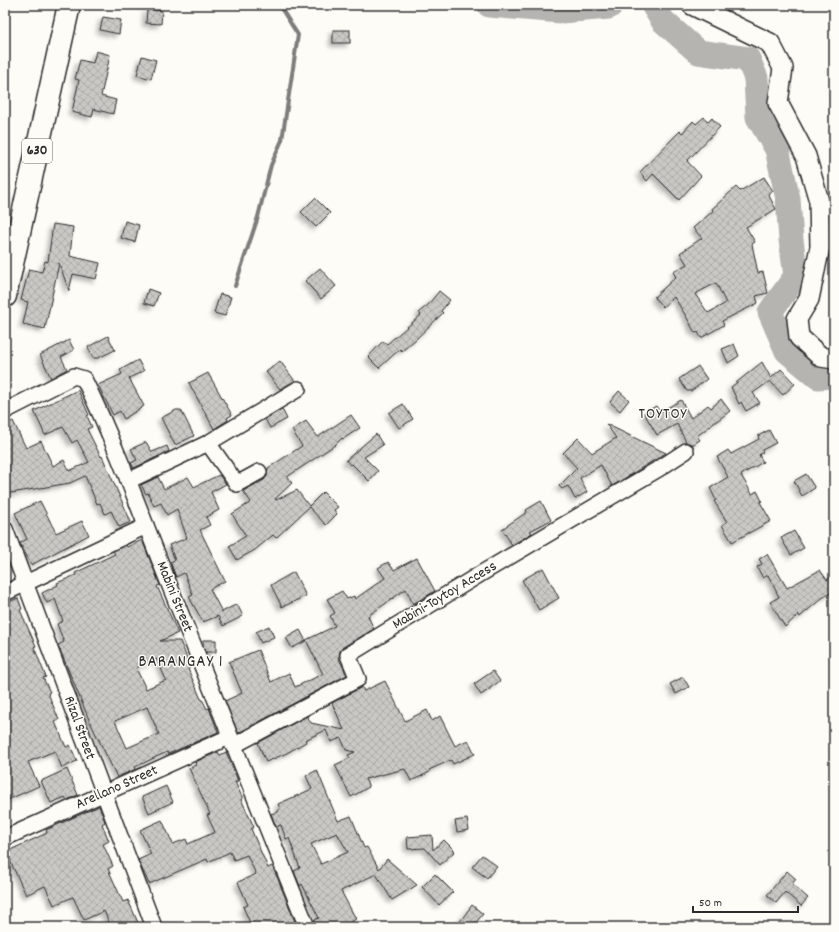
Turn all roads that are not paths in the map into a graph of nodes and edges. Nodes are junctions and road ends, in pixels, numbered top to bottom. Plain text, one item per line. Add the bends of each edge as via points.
1 (69, 5) edge
2 (692, 5) edge
3 (5, 296) edge
4 (834, 359) edge
5 (298, 389) dead end
6 (5, 411) edge
7 (208, 443) junction
8 (686, 450) dead end
9 (259, 472) dead end
10 (128, 481) junction
11 (146, 526) junction
12 (5, 529) edge
13 (25, 584) junction
14 (5, 593) edge
15 (231, 741) junction
16 (104, 794) junction
17 (5, 838) edge
18 (154, 927) edge
19 (307, 927) edge

1 - 3 main road, 630
2 - 4 street via 770,43 783,68 778,103 806,156 820,201 820,247 809,299 797,319 798,337 821,357
5 - 7 street
6 - 10 street, Mabini Street via 74,376 84,379
7 - 9 street via 237,484
7 - 10 street
8 - 15 street, Mabini-Toytoy Access via 348,656 358,679
10 - 11 street, Mabini Street
11 - 13 street
11 - 15 street, Mabini Street
12 - 13 street, Rizal Street
13 - 14 street
13 - 16 street, Rizal Street
15 - 16 street, Arellano Street
15 - 19 street, Mabini Street
16 - 17 street, Arellano Street
16 - 18 street, Rizal Street

